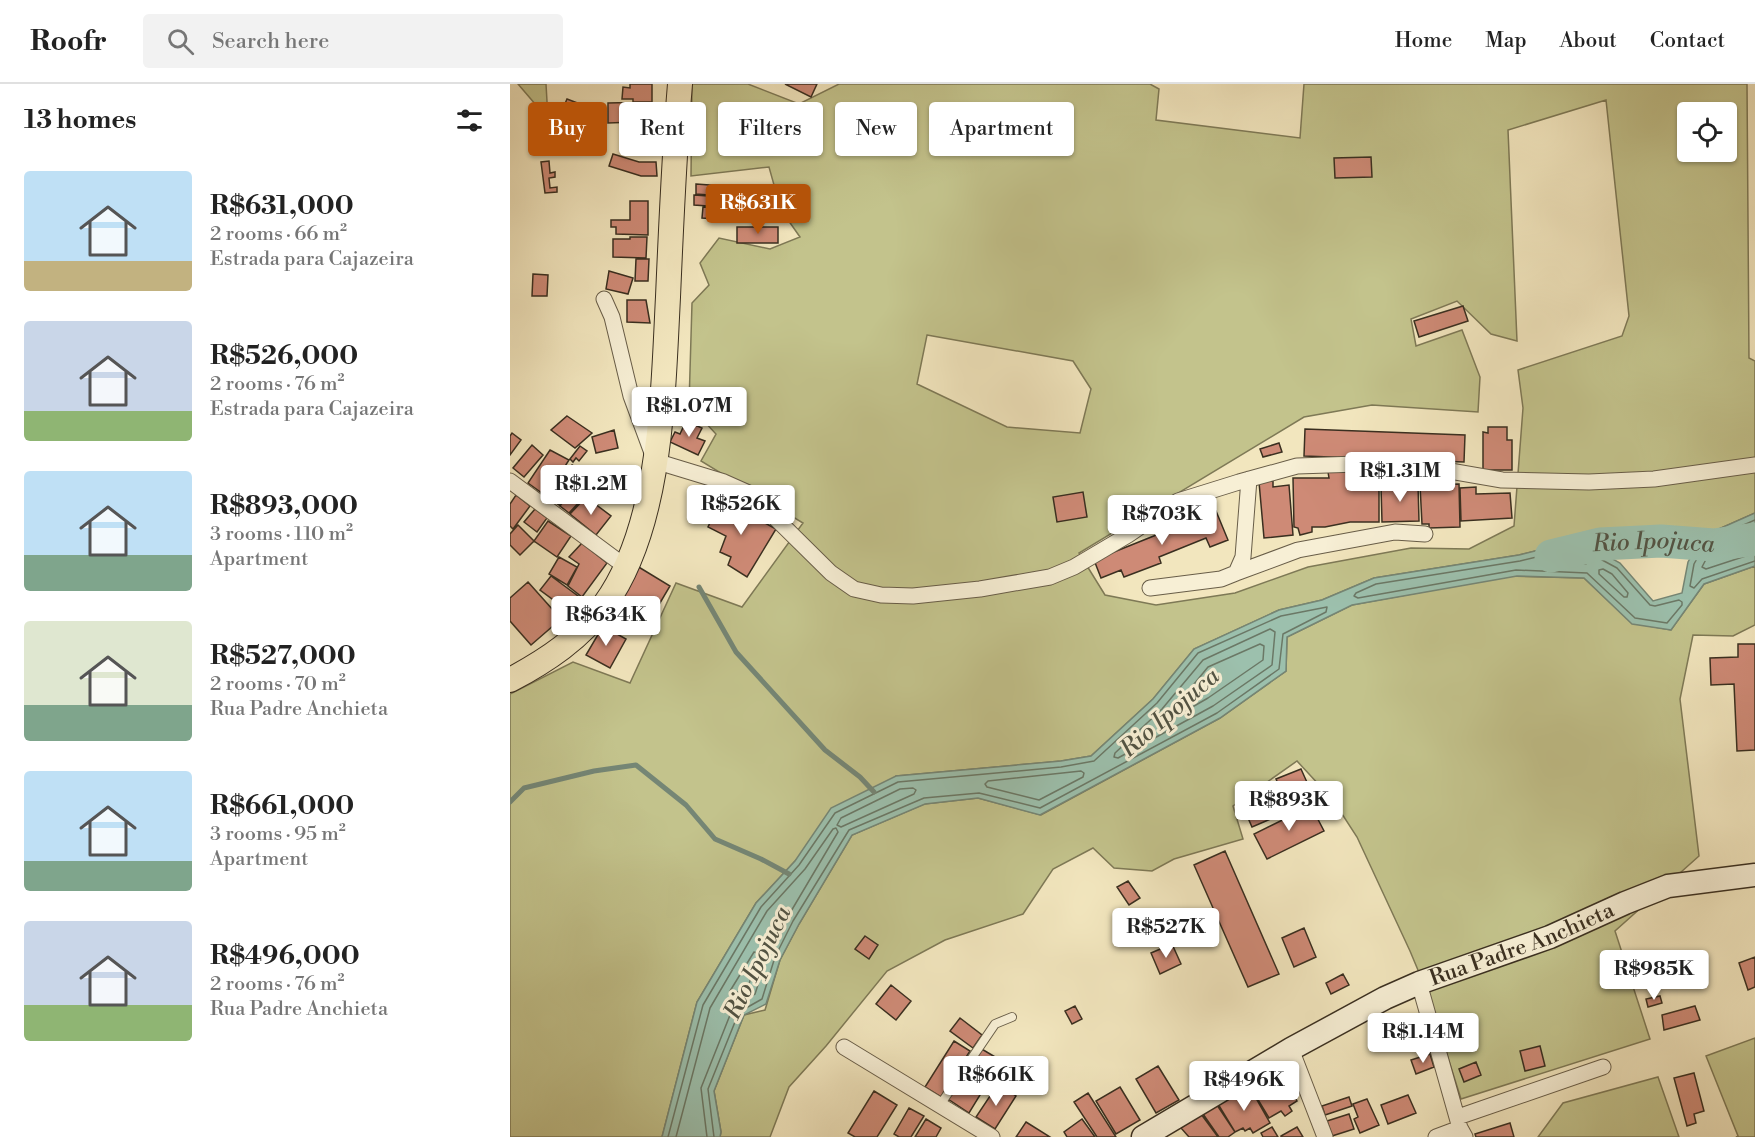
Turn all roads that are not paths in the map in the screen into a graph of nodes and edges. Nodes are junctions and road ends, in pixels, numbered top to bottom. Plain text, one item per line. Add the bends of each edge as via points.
1 (680, 84) edge
2 (604, 299) dead end
3 (655, 461) junction
4 (1755, 465) edge
5 (1249, 479) junction
6 (510, 481) edge
7 (1425, 534) dead end
8 (626, 567) junction
9 (1236, 573) junction
10 (1150, 588) dead end
11 (510, 680) edge
12 (1755, 875) edge
13 (1419, 983) junction
14 (1012, 1017) dead end
15 (844, 1047) dead end
16 (1290, 1049) junction
17 (1603, 1067) dead end
18 (939, 1105) junction
19 (1461, 1127) edge
20 (992, 1137) edge
21 (1143, 1137) edge
22 (1324, 1137) edge
23 (1436, 1137) edge

1 - 3 main road via 665,361
2 - 3 street
3 - 5 street via 751,494 831,573 854,590 913,596 1050,577 1128,536 1178,501
3 - 8 main road via 643,522
4 - 5 street via 1654,479 1589,482 1502,480 1450,471 1358,464 1298,466
5 - 9 street via 1243,557
6 - 8 street
7 - 9 street via 1395,532 1298,550
8 - 11 main road via 605,604 579,633
9 - 10 street via 1221,579
12 - 13 street, Rua Padre Anchieta via 1668,886 1550,937
13 - 16 street, Rua Padre Anchieta
13 - 19 street
14 - 18 lane via 995,1024
15 - 18 street
16 - 21 street, Rua Padre Anchieta
16 - 22 street
17 - 19 street
18 - 20 street
19 - 23 street

